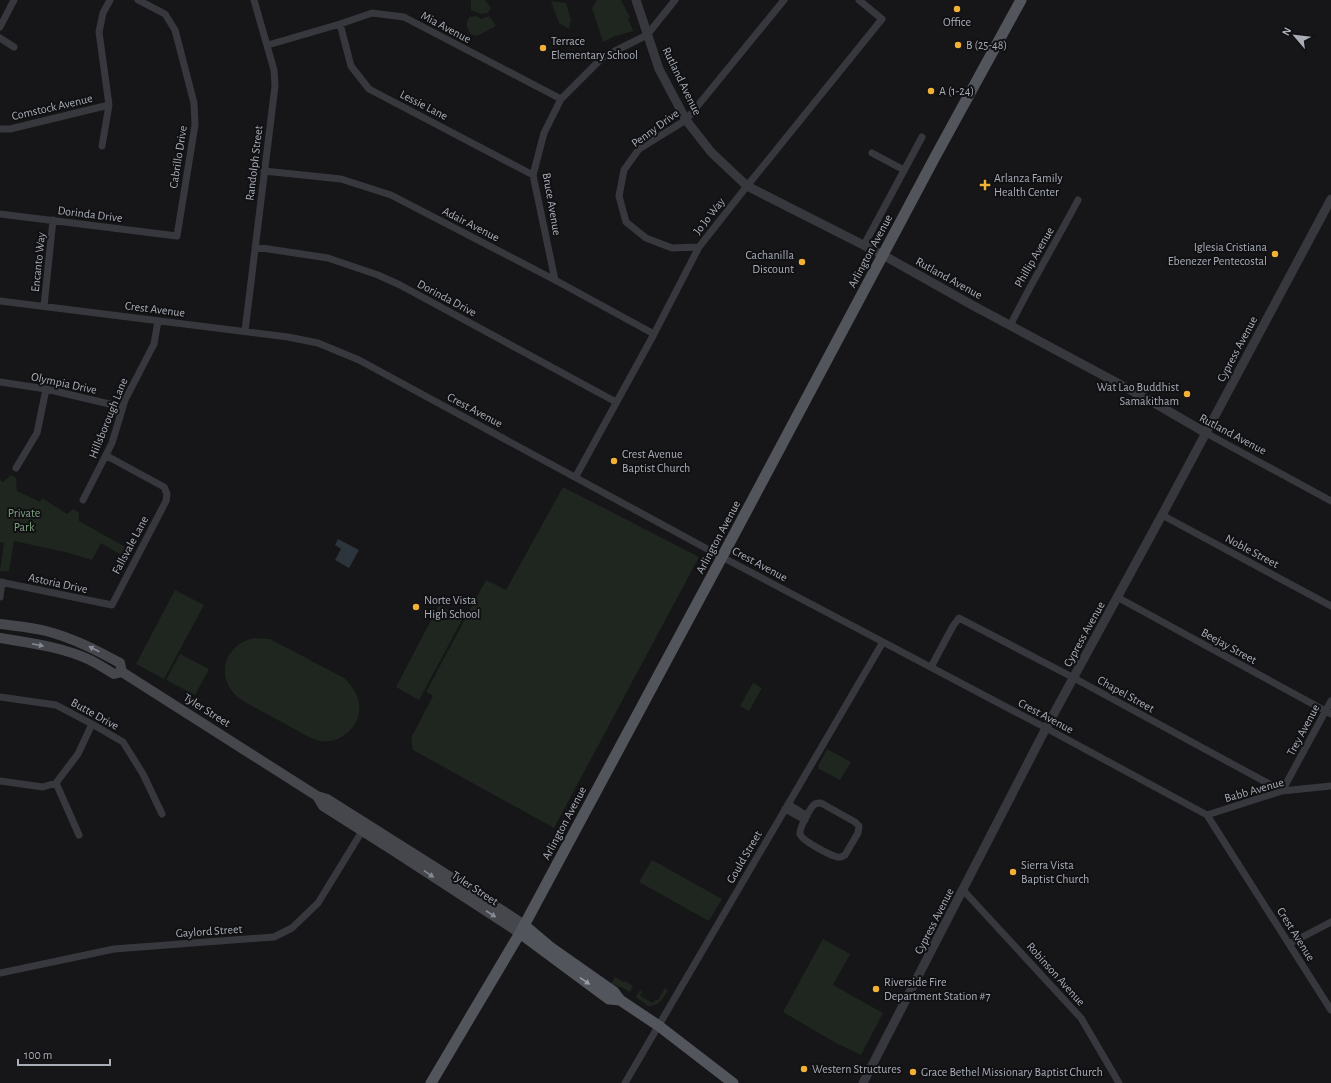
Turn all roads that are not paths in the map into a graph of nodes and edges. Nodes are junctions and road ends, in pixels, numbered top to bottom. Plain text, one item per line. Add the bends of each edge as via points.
1 (14, 0) edge
2 (110, 0) edge
3 (138, 0) edge
4 (254, 0) edge
5 (636, 0) edge
6 (675, 0) edge
7 (784, 0) edge
8 (859, 0) edge
9 (1021, 0) edge
10 (340, 24) junction
11 (0, 27) edge
12 (648, 35) junction
13 (0, 38) edge
14 (268, 45) junction
15 (14, 47) dead end
16 (561, 99) junction
17 (109, 105) junction
18 (686, 120) junction
19 (0, 129) edge
20 (922, 137) dead end
21 (102, 146) dead end
22 (872, 153) dead end
23 (904, 170) junction
24 (264, 171) junction
25 (534, 175) junction
26 (747, 186) junction
27 (1331, 199) edge
28 (1078, 200) dead end
29 (1328, 213) edge
30 (0, 214) edge
31 (53, 220) junction
32 (176, 236) joint
33 (864, 245) junction
34 (255, 247) junction
35 (699, 247) junction
36 (883, 255) junction
37 (555, 280) junction
38 (0, 301) edge
39 (44, 306) junction
40 (158, 320) junction
41 (1010, 326) junction
42 (245, 331) junction
43 (654, 334) junction
44 (0, 382) edge
45 (46, 389) junction
46 (616, 402) junction
47 (122, 407) junction
48 (1206, 433) junction
49 (107, 456) junction
50 (16, 468) dead end
51 (576, 476) junction
52 (83, 500) dead end
53 (1331, 501) edge
54 (1162, 515) junction
55 (722, 557) junction
56 (1, 582) edge
57 (0, 597) edge
58 (1117, 597) junction
59 (112, 605) joint
60 (1331, 606) edge
61 (0, 624) edge
62 (0, 638) edge
63 (882, 642) junction
64 (931, 668) junction
65 (122, 672) junction
66 (1074, 678) junction
67 (0, 697) edge
68 (1331, 701) edge
69 (1328, 713) edge
70 (92, 724) junction
71 (1046, 728) junction
72 (0, 781) edge
73 (56, 783) junction
74 (1331, 786) edge
75 (1282, 791) junction
76 (786, 807) junction
77 (162, 814) dead end
78 (1207, 815) junction
79 (806, 818) junction
80 (365, 828) junction
81 (79, 835) dead end
82 (963, 890) junction
83 (1331, 922) edge
84 (522, 929) junction
85 (1289, 944) junction
86 (0, 973) edge
87 (1331, 1010) edge
88 (659, 1026) junction
89 (431, 1083) edge
90 (625, 1083) edge
91 (733, 1083) edge
92 (863, 1083) edge
93 (1119, 1083) edge

1 - 11 street
2 - 17 street via 103,13 99,32
3 - 32 street, Cabrillo Drive via 165,14 175,30 194,103 195,125
4 - 14 street, Randolph Street
5 - 12 street, Rutland Avenue
6 - 12 street, Bruce Avenue
7 - 18 street, Penny Drive
8 - 26 street, Jo Jo Way via 882,19
9 - 36 main road, Arlington Avenue
10 - 14 street, Mia Avenue
10 - 16 street, Mia Avenue via 372,13 404,18
10 - 25 street, Lessie Lane via 351,66 369,89
12 - 16 street, Bruce Avenue via 603,57
12 - 18 street, Rutland Avenue via 659,69
13 - 15 street
14 - 24 street, Randolph Street via 275,86
16 - 25 street, Bruce Avenue via 544,133
17 - 19 street, Comstock Avenue via 10,129
17 - 21 street
18 - 26 street, Rutland Avenue via 711,152
18 - 35 street, Penny Drive via 639,149 624,170 619,196 626,222 646,238 672,248
20 - 23 street
22 - 23 street
23 - 33 street
24 - 34 street, Randolph Street
24 - 37 street, Adair Avenue via 341,179 391,195
25 - 37 street, Bruce Avenue
26 - 33 street, Rutland Avenue
26 - 35 street, Jo Jo Way
27 - 29 street, Cypress Avenue
28 - 41 street, Phillip Avenue
29 - 48 street, Cypress Avenue
30 - 31 street, Dorinda Drive
31 - 32 street, Dorinda Drive
31 - 39 street, Encanto Way
33 - 36 street, Rutland Avenue
34 - 42 street, Randolph Street
34 - 46 street, Dorinda Drive via 328,258 378,275
35 - 43 street, Jo Jo Way
36 - 41 street, Rutland Avenue
36 - 55 main road, Arlington Avenue
37 - 43 street, Adair Avenue
38 - 39 street, Crest Avenue
39 - 40 street, Crest Avenue
40 - 42 street, Crest Avenue
40 - 47 street, Hillsborough Lane via 154,344
41 - 48 street, Rutland Avenue
42 - 51 street, Crest Avenue via 310,341 345,353
43 - 46 street, Jo Jo Way
44 - 45 street, Olympia Drive
45 - 47 street, Olympia Drive
45 - 50 street via 37,433
46 - 51 street, Jo Jo Way
47 - 49 street, Hillsborough Lane
48 - 53 street, Rutland Avenue
48 - 54 street, Cypress Avenue
49 - 52 street, Hillsborough Lane
49 - 59 street, Fallsvale Lane via 164,487 167,494 166,501
51 - 55 street, Crest Avenue
54 - 58 street, Cypress Avenue
54 - 60 street, Noble Street
55 - 63 street, Crest Avenue
55 - 84 main road, Arlington Avenue
56 - 57 street
56 - 59 street, Astoria Drive
58 - 66 street, Cypress Avenue
58 - 69 street, Beejay Street
65 -> 61 main road, Tyler Street via 120,663 71,639 46,631
62 -> 65 main road, Tyler Street via 65,651 90,660 114,674
63 - 64 street, Crest Avenue
63 - 76 street, Gould Street
64 - 66 street, Chapel Street via 959,618
64 - 71 street, Crest Avenue
65 - 80 main road, Tyler Street via 317,796 323,806
66 - 71 street, Cypress Avenue
66 - 75 street, Chapel Street
67 - 70 street, Butte Drive via 56,705
68 - 69 street, Trey Avenue
69 - 75 street, Trey Avenue
70 - 73 street via 78,754
70 - 77 street, Butte Drive via 122,742 143,774
71 - 78 street, Crest Avenue
71 - 82 street, Cypress Avenue
72 - 73 street via 43,787
73 - 81 street
74 - 75 street, Babb Avenue
75 - 78 street, Babb Avenue
76 - 79 street
76 - 88 street, Gould Street
78 - 85 street, Crest Avenue
79 - 79 street via 813,806 825,804 854,821 858,825 858,833 845,855 835,857 800,835
80 - 84 main road, Tyler Street via 444,872
80 - 86 street, Gaylord Street via 318,903 292,928 274,937 114,949
82 - 92 street, Cypress Avenue
82 - 93 street, Robinson Avenue via 1081,1018
83 - 85 street
84 - 88 main road, Tyler Street
84 - 89 main road, Arlington Avenue
85 - 87 street, Crest Avenue
88 - 90 street, Gould Street
88 - 91 main road, Tyler Street

